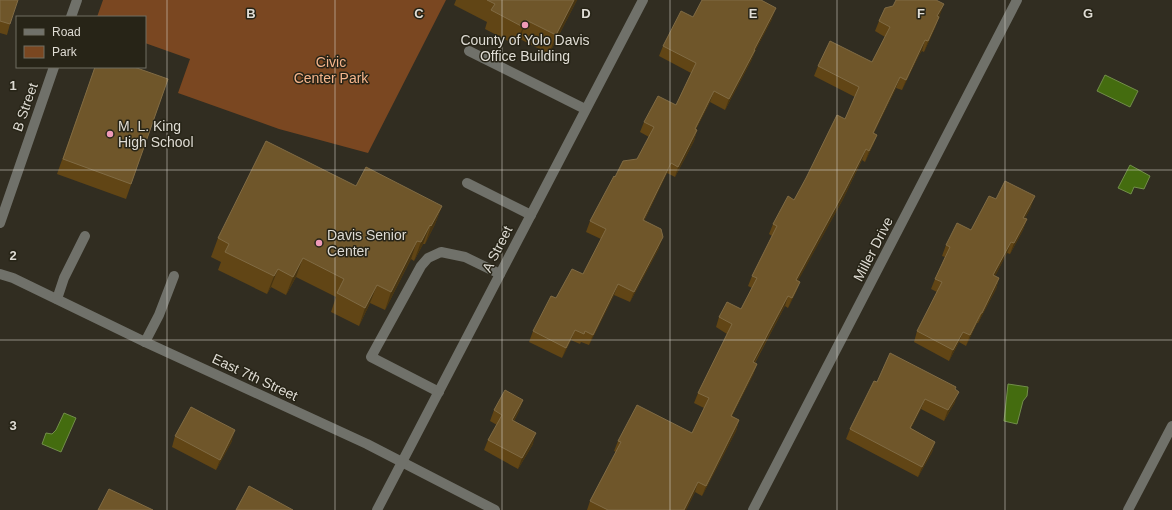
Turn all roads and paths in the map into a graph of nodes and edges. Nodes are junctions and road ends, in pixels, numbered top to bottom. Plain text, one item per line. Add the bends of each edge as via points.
1 (77, 0) edge
2 (642, 0) edge
3 (1017, 0) edge
4 (71, 16) edge
5 (469, 51) dead end
6 (54, 68) edge
7 (585, 110) junction
8 (467, 183) dead end
9 (530, 215) junction
10 (0, 223) edge
11 (85, 236) dead end
12 (0, 274) edge
13 (500, 274) junction
14 (174, 276) dead end
15 (57, 299) junction
16 (146, 342) junction
17 (439, 392) junction
18 (1172, 426) edge
19 (402, 462) junction
20 (377, 510) edge
21 (495, 510) edge
22 (753, 510) edge
23 (1128, 510) edge

1 - 4 street
2 - 7 street, A Street
3 - 22 street, Miller Drive
5 - 7 street
6 - 10 street, B Street
7 - 9 street, A Street
8 - 9 street
9 - 13 street, A Street
11 - 15 street via 64,278
12 - 15 street, East 7th Street
13 - 17 street, A Street
13 - 17 street via 465,257 441,252 428,258 421,266 371,357
14 - 16 street
15 - 16 street, East 7th Street
16 - 19 street, East 7th Street
17 - 19 street, A Street
18 - 23 street
19 - 20 street, A Street
19 - 21 street, East 7th Street

